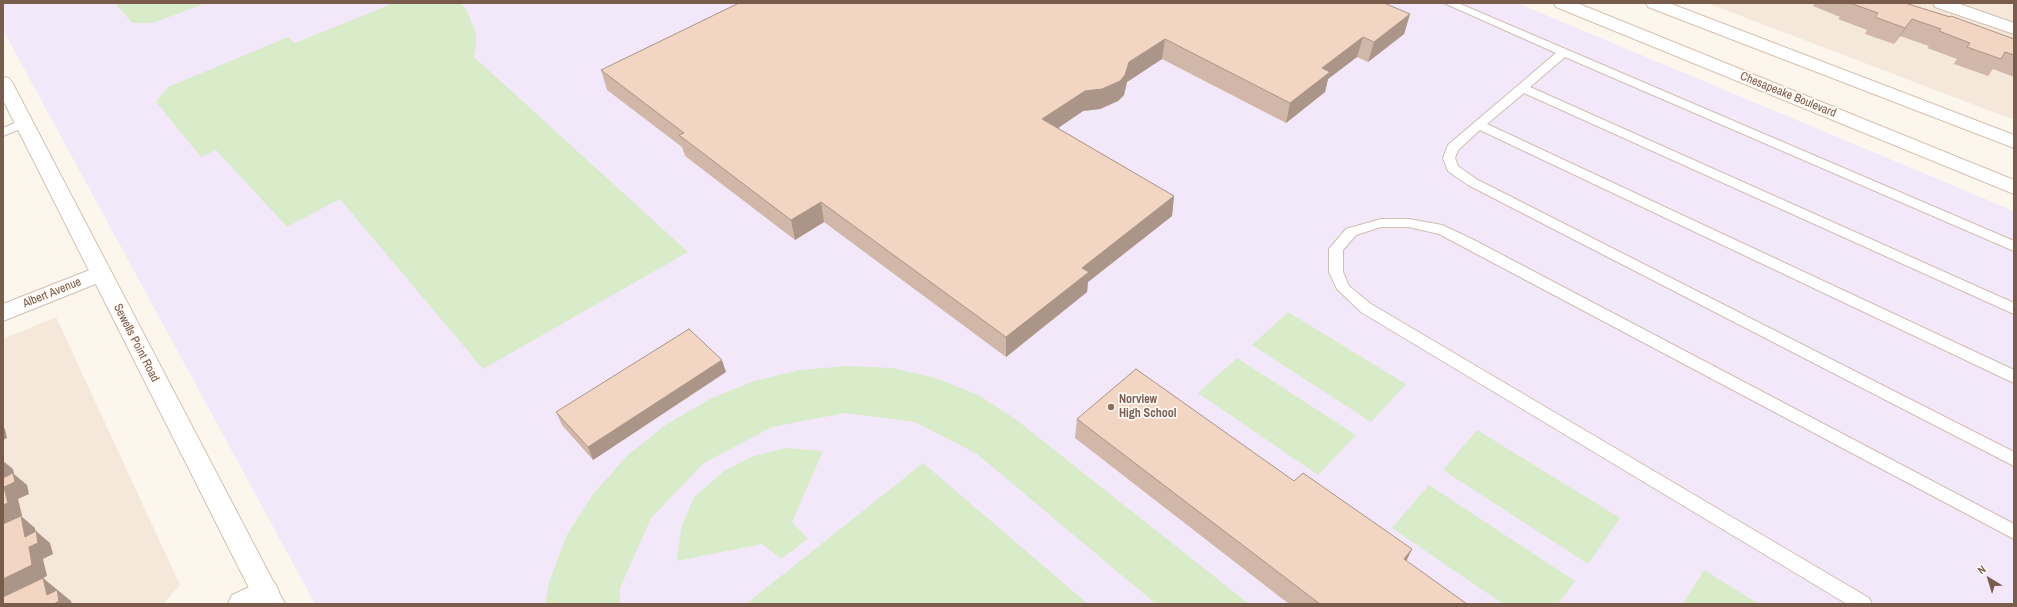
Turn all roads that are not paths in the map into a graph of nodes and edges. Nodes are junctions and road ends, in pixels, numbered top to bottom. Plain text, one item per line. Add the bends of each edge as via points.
1 (1449, 3) edge
2 (1562, 3) edge
3 (1654, 3) edge
4 (1941, 3) edge
5 (2014, 29) edge
6 (1564, 52) junction
7 (3, 82) edge
8 (1523, 88) junction
9 (24, 123) junction
10 (1479, 125) junction
11 (3, 132) edge
12 (2014, 142) edge
13 (2014, 187) edge
14 (2014, 246) edge
15 (100, 274) junction
16 (2014, 309) edge
17 (3, 313) edge
18 (2014, 377) edge
19 (2014, 459) edge
20 (2014, 532) edge
21 (259, 600) edge
22 (1863, 604) edge

1 - 6 lane
2 - 13 main road, Chesapeake Boulevard
3 - 12 main road
4 - 5 main road
6 - 8 lane
6 - 14 lane
7 - 9 main road, Sewells Point Road
8 - 10 lane
8 - 16 lane
9 - 11 lane
9 - 15 main road, Sewells Point Road
10 - 18 lane
10 - 19 lane via 1452,148 1449,158 1452,168 1472,182
15 - 17 main road, Albert Avenue
15 - 21 main road, Sewells Point Road
20 - 22 lane via 1442,230 1409,224 1381,223 1351,232 1336,249 1336,272 1344,289 1366,308

